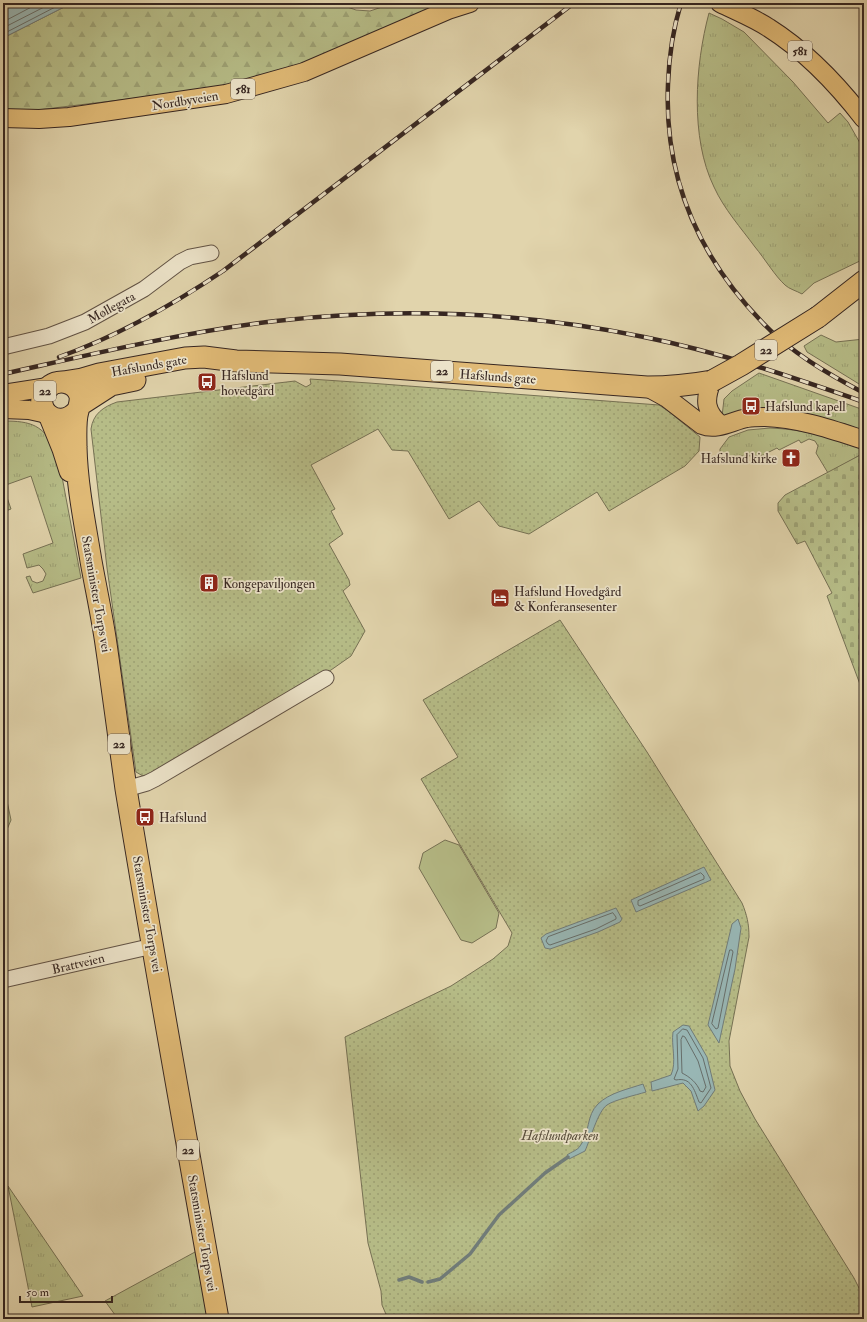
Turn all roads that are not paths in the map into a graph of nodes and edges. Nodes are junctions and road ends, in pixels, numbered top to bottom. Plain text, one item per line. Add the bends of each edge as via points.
1 (470, 3) edge
2 (720, 3) edge
3 (3, 118) edge
4 (864, 119) edge
5 (211, 253) dead end
6 (864, 281) edge
7 (864, 291) edge
8 (818, 316) junction
9 (3, 347) edge
10 (236, 361) junction
11 (712, 381) junction
12 (55, 384) junction
13 (647, 387) junction
14 (3, 394) edge
15 (79, 408) junction
16 (3, 409) edge
17 (48, 415) junction
18 (721, 425) junction
19 (864, 440) edge
20 (82, 508) junction
21 (326, 678) dead end
22 (126, 789) junction
23 (153, 946) junction
24 (3, 980) edge
25 (218, 1319) edge

1 - 3 main road, Nordbyveien / 581 via 304,72 226,94 69,117
2 - 4 main road, 581 via 768,27 794,45 837,86
5 - 9 street, Møllegata via 190,256 144,289 85,322 49,336
6 - 8 highway, 22
7 - 8 highway, 22
8 - 11 highway, 22, bridge
10 - 12 highway, Hafslunds gate / 22 via 184,358
10 - 13 highway, Hafslunds gate / 22 via 340,364
10 - 15 highway, Hafslunds gate / 22 via 111,385
11 - 13 highway, Hafslunds gate / 22 via 692,385
11 - 18 main road via 707,406 714,419
12 - 14 main road
12 - 15 highway, 22 via 72,385 77,389
12 - 17 highway, 22 via 42,397
13 - 18 main road via 667,398 702,425
15 - 17 highway, 22 via 68,419 56,419
15 - 20 highway, Statsminister Torps vei / 22 via 76,447
16 - 17 main road via 29,410
17 - 20 highway, Statsminister Torps vei / 22 via 63,449
18 - 19 main road via 747,418 779,418
20 - 22 highway, Statsminister Torps vei / 22 via 106,642
21 - 22 street via 155,779
22 - 23 highway, Statsminister Torps vei / 22
23 - 24 street, Brattveien
23 - 25 highway, Statsminister Torps vei / 22

